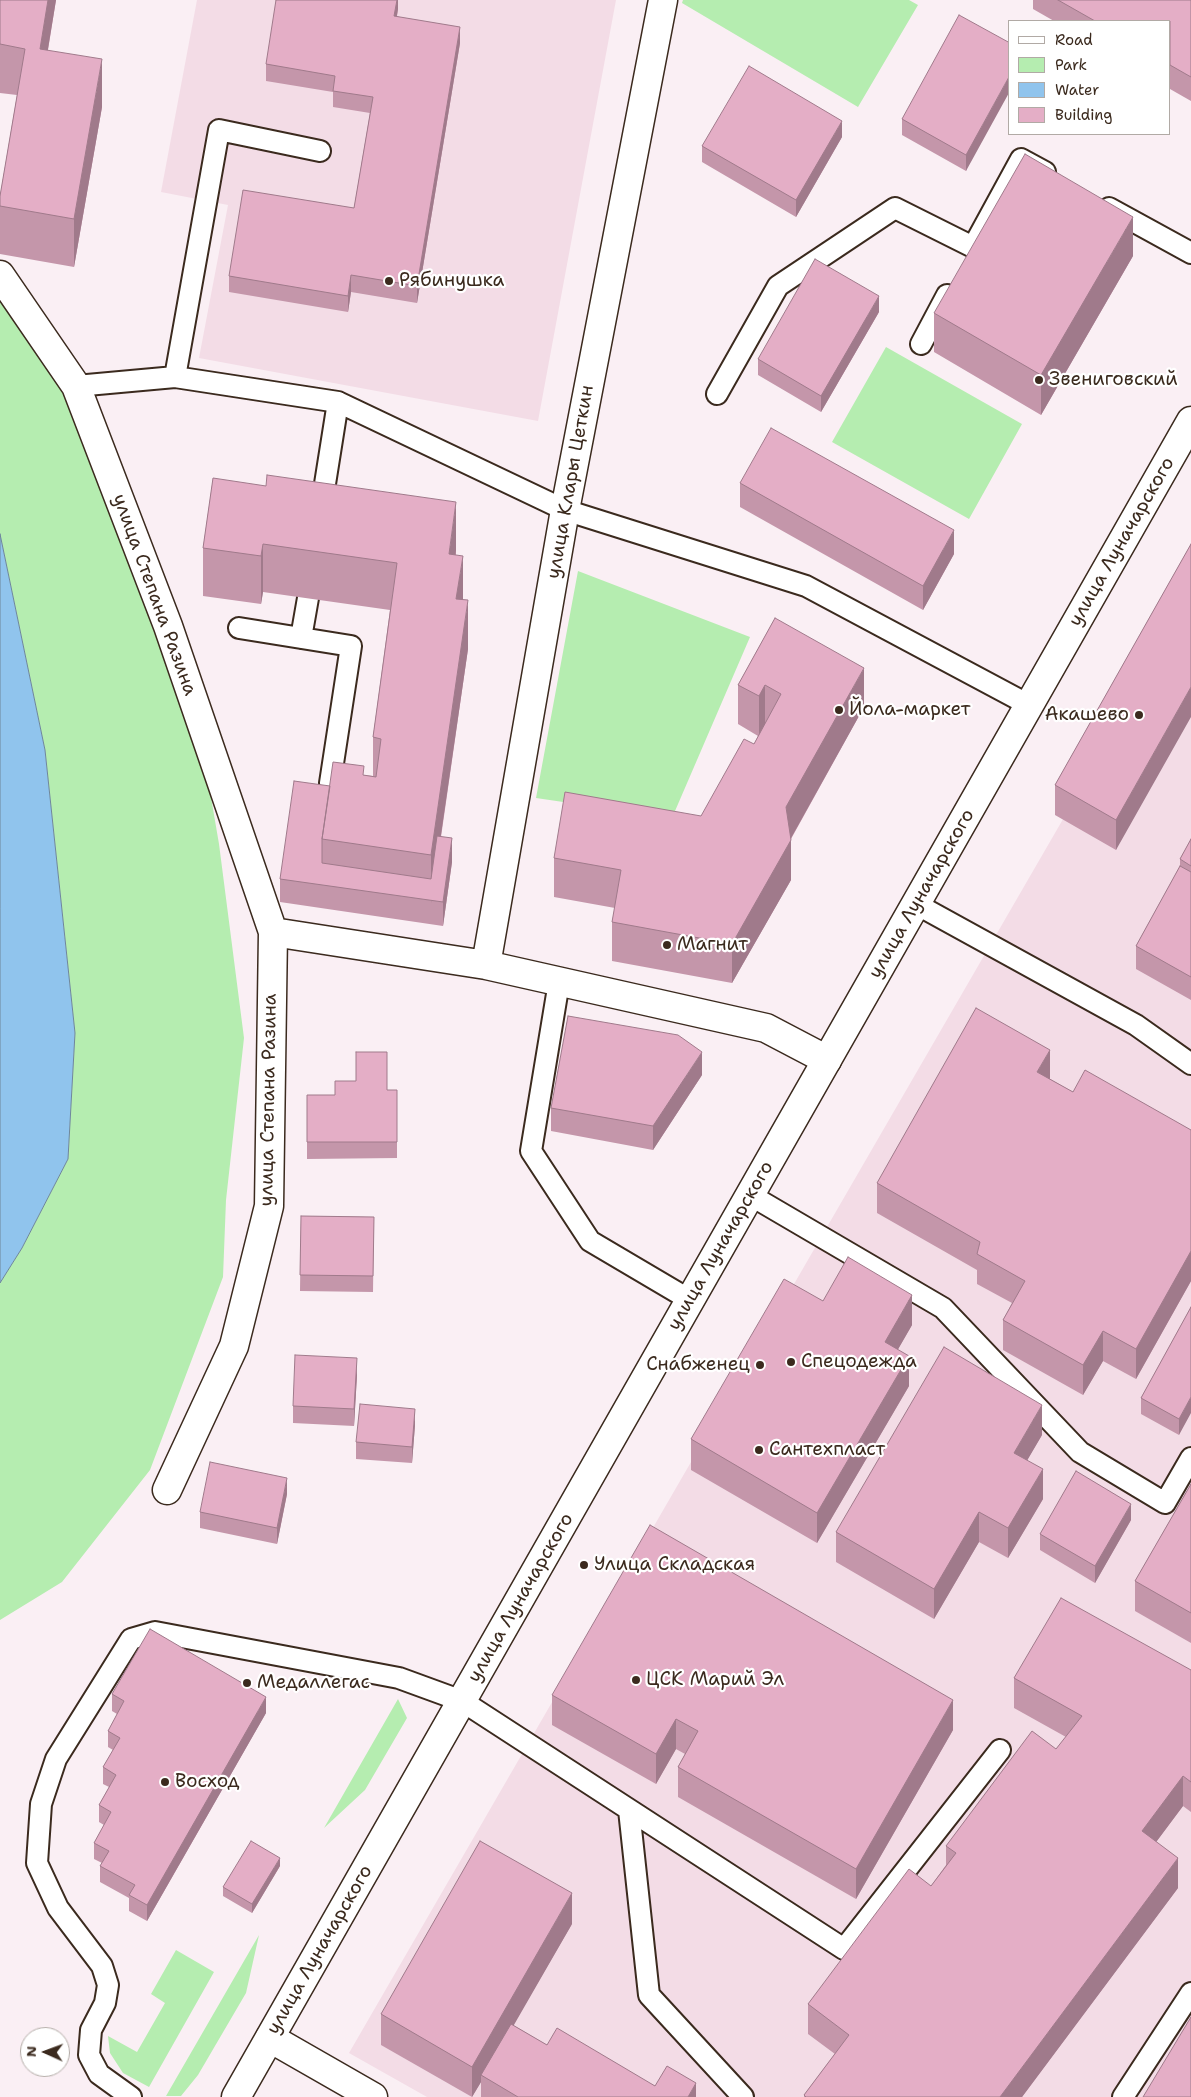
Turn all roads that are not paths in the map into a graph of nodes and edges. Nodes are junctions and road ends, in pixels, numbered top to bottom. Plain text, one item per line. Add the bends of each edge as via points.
1 (663, 0) edge
2 (320, 152) dead end
3 (1063, 182) edge
4 (1097, 201) edge
5 (1191, 253) edge
6 (964, 263) junction
7 (0, 275) edge
8 (921, 344) dead end
9 (175, 377) junction
10 (76, 386) junction
11 (717, 394) dead end
12 (338, 402) junction
13 (1191, 421) edge
14 (565, 510) junction
15 (318, 530) edge
16 (308, 598) edge
17 (239, 628) dead end
18 (301, 638) junction
19 (1029, 705) junction
20 (330, 783) edge
21 (916, 904) junction
22 (272, 932) junction
23 (486, 966) junction
24 (559, 982) junction
25 (827, 1060) junction
26 (1191, 1064) edge
27 (750, 1195) junction
28 (690, 1300) junction
29 (1191, 1458) edge
30 (168, 1490) dead end
31 (462, 1701) junction
32 (1000, 1750) dead end
33 (629, 1810) junction
34 (1191, 1993) edge
35 (270, 2038) junction
36 (131, 2097) edge
37 (236, 2097) edge
38 (373, 2097) edge
39 (743, 2097) edge
40 (1123, 2097) edge

1 - 14 street, улица Клары Цеткин
2 - 9 lane via 220,130
3 - 6 lane via 1020,159
4 - 5 lane
6 - 8 lane
6 - 11 lane via 895,208 778,286
7 - 10 street, улица Степана Разина
9 - 10 lane
9 - 12 lane
10 - 22 street, улица Степана Разина via 168,626
12 - 14 lane
12 - 15 lane
13 - 19 street, улица Луначарского
14 - 19 lane via 806,586
14 - 23 street, улица Клары Цеткин
16 - 18 lane
17 - 18 lane
18 - 20 lane via 351,646
19 - 21 street, улица Луначарского
21 - 25 street, улица Луначарского
21 - 26 lane via 1136,1026
22 - 23 street
22 - 30 street, улица Степана Разина via 269,1206 234,1346
23 - 24 street
24 - 25 street via 766,1028
24 - 28 lane via 531,1152 590,1242
25 - 27 street, улица Луначарского
27 - 28 street, улица Луначарского
27 - 29 lane via 943,1308 1080,1452 1165,1503
28 - 31 street, улица Луначарского
31 - 33 lane
31 - 35 street, улица Луначарского
31 - 36 lane via 399,1678 155,1632 131,1639 56,1759 41,1804 37,1863 58,1908 102,1966 108,1985 105,2003 91,2030 89,2055 100,2074
32 - 33 lane via 844,1949
33 - 39 lane via 649,1995
34 - 40 lane
35 - 37 street, улица Луначарского
35 - 38 street

